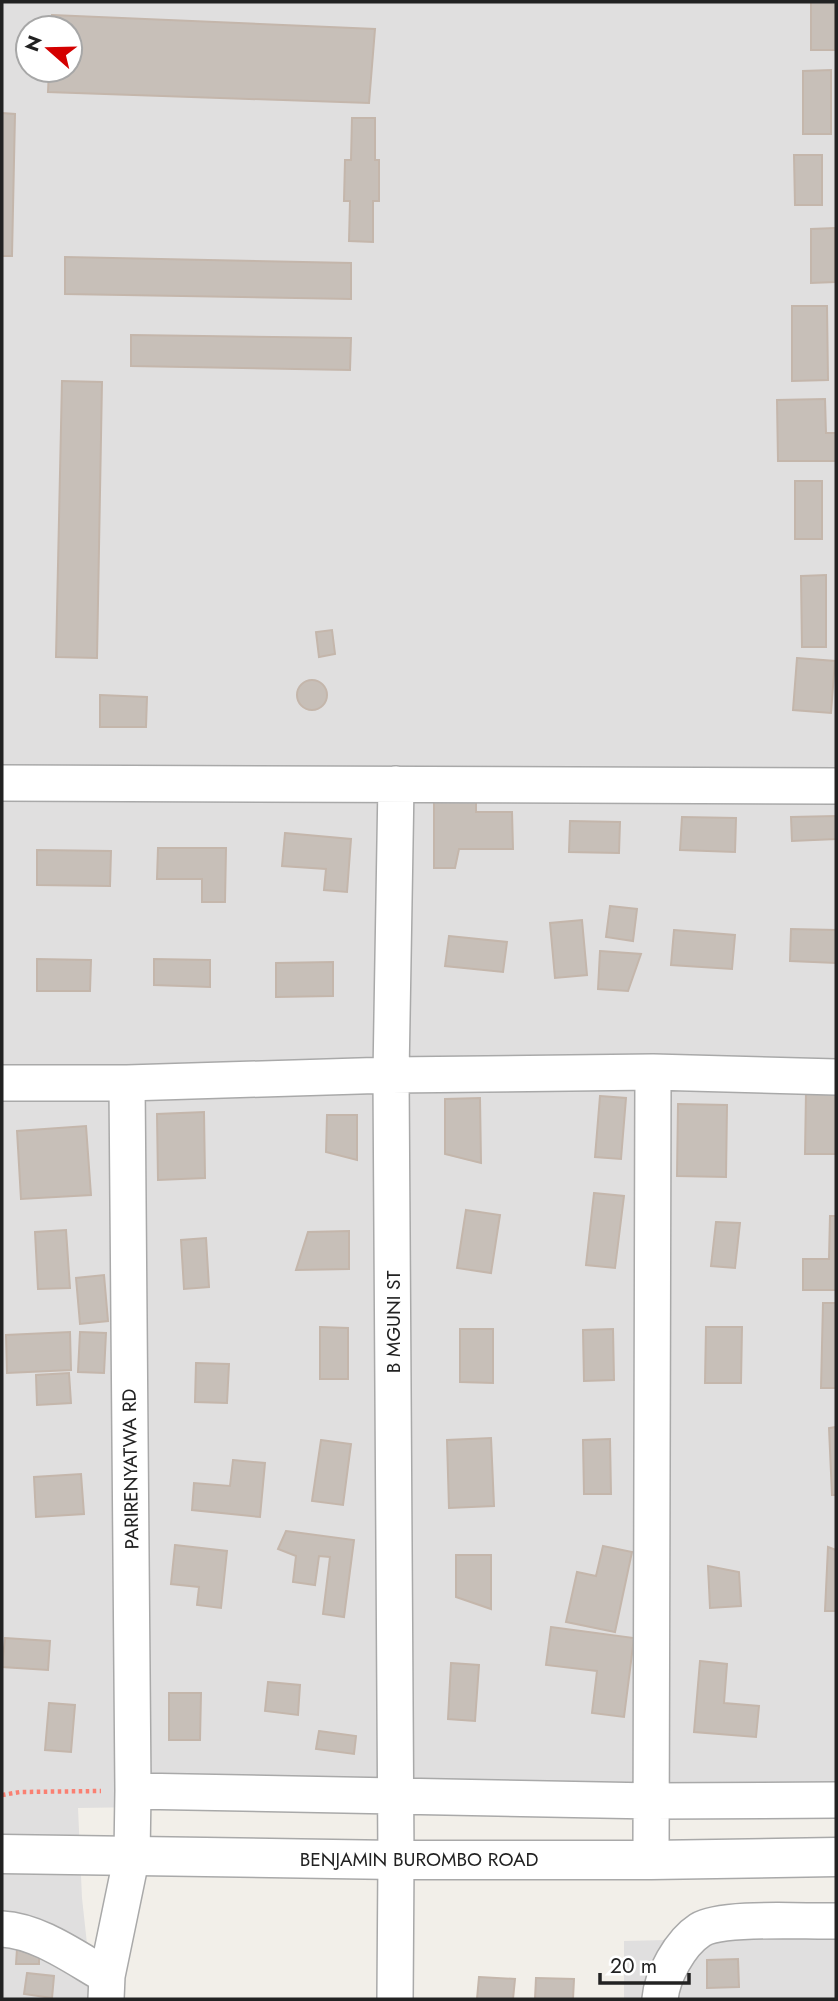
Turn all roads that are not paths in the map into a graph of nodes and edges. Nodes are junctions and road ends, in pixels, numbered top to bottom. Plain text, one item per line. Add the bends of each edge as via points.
1 (2, 783) edge
2 (396, 784) junction
3 (836, 786) edge
4 (653, 1072) junction
5 (391, 1075) junction
6 (836, 1077) edge
7 (2, 1083) edge
8 (127, 1083) junction
9 (133, 1791) junction
10 (396, 1796) junction
11 (836, 1800) edge
12 (653, 1801) junction
13 (2, 1854) edge
14 (132, 1855) junction
15 (836, 1857) edge
16 (397, 1860) junction
17 (651, 1860) junction
18 (836, 1922) edge
19 (2, 1928) edge
20 (107, 1988) edge
21 (396, 1999) edge
22 (660, 1999) edge

1 - 2 street
2 - 3 street
2 - 5 street, B MGUNI ST
4 - 5 street
4 - 6 street
4 - 12 street
5 - 8 street
5 - 10 street, B MGUNI ST
7 - 8 street
8 - 9 street, PARIRENYATWA RD
9 - 10 street
9 - 14 street, PARIRENYATWA RD
10 - 12 street
10 - 16 street, B MGUNI ST
11 - 12 street
12 - 17 street
13 - 14 street, BENJAMIN BUROMBO ROAD
14 - 16 street, BENJAMIN BUROMBO ROAD
14 - 20 street, PARIRENYATWA RD
15 - 17 street, BENJAMIN BUROMBO ROAD
16 - 17 street, BENJAMIN BUROMBO ROAD
16 - 21 street, B MGUNI ST
18 - 22 street via 726,1922 700,1930 668,1968
19 - 20 street via 55,1947

